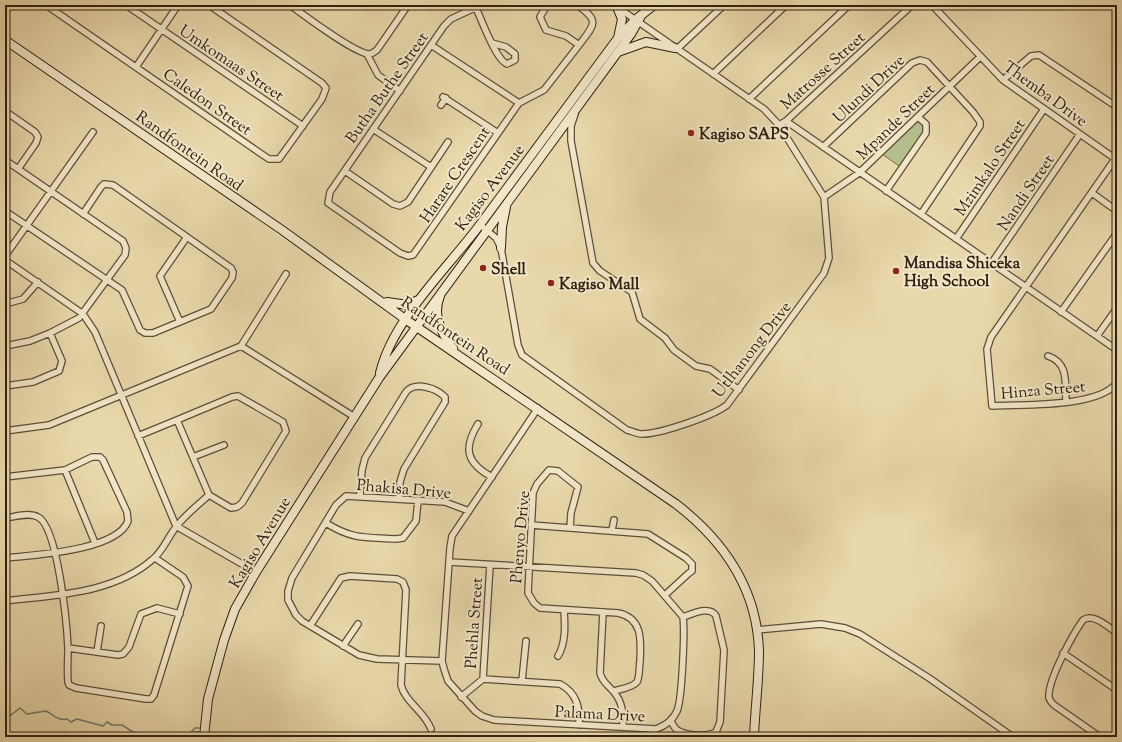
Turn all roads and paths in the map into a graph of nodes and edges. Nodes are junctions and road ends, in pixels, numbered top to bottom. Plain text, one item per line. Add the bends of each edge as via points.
1 (46, 5) edge
2 (126, 5) edge
3 (178, 5) edge
4 (209, 5) edge
5 (290, 5) edge
6 (408, 5) edge
7 (547, 5) edge
8 (577, 5) edge
9 (654, 5) edge
10 (724, 5) edge
11 (786, 5) edge
12 (849, 5) edge
13 (912, 5) edge
14 (932, 5) edge
15 (479, 6) edge
16 (616, 6) edge
17 (638, 19) junction
18 (161, 29) junction
19 (618, 38) junction
20 (5, 40) edge
21 (492, 43) dead end
22 (431, 45) junction
23 (579, 45) junction
24 (676, 48) junction
25 (617, 53) junction
26 (367, 54) junction
27 (980, 57) junction
28 (136, 67) junction
29 (712, 74) junction
30 (1003, 80) junction
31 (949, 88) junction
32 (400, 91) junction
33 (749, 99) junction
34 (519, 103) junction
35 (580, 103) junction
36 (441, 106) dead end
37 (1117, 107) edge
38 (1044, 109) junction
39 (5, 111) edge
40 (918, 117) junction
41 (786, 121) junction
42 (779, 125) junction
43 (303, 126) junction
44 (373, 129) junction
45 (93, 132) dead end
46 (498, 133) junction
47 (1080, 134) junction
48 (448, 142) dead end
49 (823, 147) junction
50 (1117, 158) edge
51 (5, 160) edge
52 (431, 167) junction
53 (18, 170) junction
54 (345, 171) junction
55 (859, 173) junction
56 (886, 191) junction
57 (51, 192) junction
58 (1092, 193) junction
59 (824, 197) junction
60 (328, 200) joint
61 (508, 201) junction
62 (5, 211) edge
63 (1117, 211) edge
64 (83, 214) junction
65 (921, 214) junction
66 (479, 225) junction
67 (26, 226) junction
68 (487, 230) junction
69 (1117, 233) edge
70 (187, 237) junction
71 (956, 239) junction
72 (500, 248) junction
73 (5, 256) edge
74 (5, 260) edge
75 (991, 264) junction
76 (286, 274) dead end
77 (108, 280) junction
78 (38, 282) junction
79 (444, 288) junction
80 (1026, 288) junction
81 (424, 295) junction
82 (382, 301) junction
83 (5, 304) edge
84 (1117, 308) edge
85 (1062, 312) junction
86 (83, 314) junction
87 (405, 319) junction
88 (180, 322) junction
89 (416, 326) junction
90 (50, 333) junction
91 (1097, 336) junction
92 (433, 337) junction
93 (390, 343) junction
94 (403, 343) junction
95 (5, 346) edge
96 (241, 346) junction
97 (1117, 350) edge
98 (459, 355) junction
99 (1048, 356) dead end
100 (378, 378) junction
101 (1117, 383) edge
102 (5, 386) edge
103 (740, 390) junction
104 (120, 395) junction
105 (1066, 402) junction
106 (538, 408) junction
107 (353, 416) junction
108 (177, 420) junction
109 (478, 424) dead end
110 (5, 431) edge
111 (138, 436) junction
112 (224, 445) dead end
113 (193, 457) junction
114 (66, 470) junction
115 (5, 477) edge
116 (492, 477) junction
117 (209, 495) junction
118 (360, 496) junction
119 (399, 498) junction
120 (418, 500) junction
121 (468, 511) junction
122 (5, 518) edge
123 (614, 520) dead end
124 (326, 523) junction
125 (531, 525) junction
126 (176, 526) junction
127 (570, 528) junction
128 (612, 530) junction
129 (95, 543) junction
130 (55, 553) junction
131 (5, 558) edge
132 (155, 558) junction
133 (449, 562) junction
134 (490, 565) junction
135 (528, 566) junction
136 (256, 572) junction
137 (63, 594) junction
138 (665, 596) junction
139 (5, 601) edge
140 (564, 610) junction
141 (603, 612) junction
142 (180, 614) junction
143 (683, 617) junction
144 (358, 624) dead end
145 (101, 626) dead end
146 (310, 626) junction
147 (756, 630) junction
148 (1117, 633) edge
149 (526, 641) dead end
150 (344, 646) junction
151 (68, 648) junction
152 (97, 652) junction
153 (1063, 653) junction
154 (558, 656) dead end
155 (402, 660) junction
156 (442, 661) junction
157 (483, 679) junction
158 (522, 681) junction
159 (1117, 690) edge
160 (614, 691) junction
161 (461, 697) junction
162 (671, 721) junction
163 (579, 725) junction
164 (623, 727) junction
165 (431, 730) dead end
166 (204, 737) edge
167 (754, 737) edge
168 (1014, 737) edge
169 (1100, 737) edge

1 - 28 street, Caledon Street
2 - 18 street, Umkomaas Street
3 - 18 street
4 - 43 street, Caledon Street via 326,88 325,94
5 - 26 street
6 - 26 street via 377,50
7 - 23 street via 540,18 546,30 566,36
8 - 23 street via 590,15 593,23
9 - 17 street
10 - 24 street
11 - 29 street
12 - 33 street
13 - 41 street, Matrosse Street
14 - 27 street, Themba Drive
15 - 21 street
15 - 22 street, Butha Buthe Street via 447,22
16 - 17 street, Utlhanong Drive
16 - 19 street via 622,19
17 - 19 street, Kagiso Avenue
17 - 24 street, Utlhanong Drive
17 - 25 street, Kagiso Avenue
18 - 28 street
18 - 43 street, Umkomaas Street
19 - 66 street, Kagiso Avenue
20 - 82 street, Randfontein Road
22 - 32 street, Butha Buthe Street
22 - 34 street
23 - 34 street via 544,90
24 - 25 street via 646,42
24 - 29 street, Utlhanong Drive
25 - 35 street, Kagiso Avenue
26 - 32 street via 378,75
27 - 30 street, Themba Drive
27 - 31 street, Mpande Street
28 - 43 street, Caledon Street via 269,159 282,157
29 - 33 street, Utlhanong Drive
30 - 37 street via 1031,56 1039,54
30 - 38 street, Themba Drive
31 - 40 street, Mpande Street
31 - 49 street, Ulundi Drive via 927,62 916,61
31 - 65 street, Ulundi Drive via 973,112 980,126
32 - 44 street, Butha Buthe Street
33 - 42 street, Utlhanong Drive via 764,109
34 - 46 street, Harare Crescent
35 - 61 street, Kagiso Avenue
35 - 103 street via 571,126 571,145 593,263 632,292 640,318 665,338 674,350 696,366 710,369
36 - 46 street via 445,98
38 - 47 street, Themba Drive
38 - 71 street, Mzimkalo Street
39 - 53 street via 35,132 38,138
40 - 55 street, Mpande Street
40 - 56 street via 926,124 926,134
41 - 42 street
41 - 49 street
42 - 59 street, Utlhanong Drive
44 - 52 street
44 - 54 street, Butha Buthe Street
45 - 57 street
46 - 60 street, Harare Crescent via 417,252 408,256 330,206
47 - 50 street, Themba Drive
47 - 75 street, Nandi Street
48 - 52 street
49 - 55 street
50 - 58 street
51 - 53 street
52 - 54 street via 408,202 400,206 393,204
53 - 57 street
54 - 60 street, Butha Buthe Street via 330,192
55 - 56 street
55 - 59 street, Mpande Street
56 - 65 street
57 - 64 street
57 - 67 street
58 - 63 street
58 - 80 street
59 - 103 street, Utlhanong Drive via 828,233 827,267
61 - 68 street, Kagiso Avenue
61 - 72 street
62 - 67 street
64 - 70 street via 101,187 109,183
64 - 77 street via 126,244 125,255
65 - 71 street
66 - 68 street, Utlhanong Drive
66 - 81 street, Kagiso Avenue
67 - 73 street
67 - 77 street
68 - 72 street, Utlhanong Drive via 496,238
68 - 79 street, Kagiso Avenue
69 - 85 street
70 - 88 street via 160,276
70 - 88 street via 231,268 233,275 214,306
71 - 75 street
72 - 103 street, Utlhanong Drive via 522,355 627,430 648,433 705,417 722,409
74 - 78 street
75 - 80 street
76 - 96 street
77 - 86 street
77 - 88 street via 124,293 142,332 153,333
78 - 83 street via 22,299
78 - 86 street
79 - 89 street, Kagiso Avenue
79 - 98 street via 437,308 439,322 445,337
80 - 85 street
80 - 105 street, Hinza Street via 988,342 992,406
81 - 82 street via 415,303 408,305
81 - 87 street, Kagiso Avenue
82 - 87 street, Randfontein Road
82 - 93 street via 396,318 396,329
84 - 91 street
85 - 91 street
86 - 90 street
86 - 104 street via 95,332
87 - 89 street, Randfontein Road
87 - 93 street, Kagiso Avenue
89 - 92 street, Randfontein Road
89 - 94 street, Kagiso Avenue
90 - 95 street via 24,343
90 - 102 street via 62,361 59,371 33,382
91 - 97 street
92 - 94 street via 417,335
92 - 98 street, Randfontein Road
93 - 100 street, Kagiso Avenue
94 - 100 street, Kagiso Avenue
96 - 104 street
96 - 107 street
98 - 106 street, Randfontein Road
99 - 105 street via 1063,366
100 - 107 street, Kagiso Avenue
101 - 105 street, Hinza Street via 1094,397
104 - 110 street via 49,425
104 - 111 street
106 - 116 street, Palama Drive
106 - 147 street, Randfontein Road via 676,504 710,534 735,567 750,603
107 - 136 street, Kagiso Avenue
108 - 111 street
108 - 113 street
108 - 117 street via 238,396 285,425 285,434 237,507 231,508
109 - 116 street via 470,439 470,455 474,465
111 - 126 street
112 - 113 street
113 - 117 street
114 - 115 street
114 - 129 street
114 - 129 street via 92,457 100,457 104,460 127,512 128,521 122,530
116 - 121 street, Palama Drive
117 - 126 street
118 - 119 street, Phakisa Drive
118 - 119 street via 365,458 406,392 417,386 439,392 445,397 445,402 404,469
118 - 124 street, Phakisa Drive via 350,495 342,498
119 - 120 street, Phakisa Drive
120 - 121 street, Phakisa Drive via 451,503
120 - 124 street via 416,521 407,535 400,538 350,536
121 - 133 street, Palama Drive via 452,536
122 - 130 street via 29,515 40,518 45,524
123 - 128 street
124 - 146 street, Phakisa Drive via 292,578 288,591 291,608
125 - 127 street
125 - 127 street, Phenyo Drive via 534,490 546,472 555,470 578,487
125 - 135 street, Phenyo Drive
126 - 132 street
126 - 136 street
127 - 128 street
128 - 138 street via 652,535 690,561 692,571
129 - 130 street via 82,549
130 - 131 street
130 - 137 street
132 - 137 street via 140,569 115,581
132 - 142 street via 188,583
133 - 134 street
133 - 156 street, Palama Drive
134 - 135 street
134 - 157 street, Phehla Street
135 - 138 street via 640,573
135 - 140 street, Phenyo Drive via 528,593 534,603 540,608
136 - 166 street, Kagiso Avenue via 235,609 224,640 208,699
137 - 139 street
137 - 151 street
138 - 143 street
140 - 141 street
140 - 154 street via 562,649
141 - 160 street via 600,674 603,681
141 - 160 street via 627,616 639,629 641,638 637,682
142 - 151 street via 156,692 150,699 72,687 68,682
142 - 152 street via 157,608 146,611 140,615 126,653 118,655
143 - 162 street via 679,706
143 - 162 street via 708,610 716,616 724,650 720,722 716,732 705,734 682,732 676,729
144 - 150 street
145 - 152 street
146 - 150 street, Phakisa Drive
146 - 155 street via 341,578 350,576 397,579 403,582 406,590
147 - 167 street, Randfontein Road via 759,652
147 - 168 street via 821,624 845,628 860,634
148 - 153 street via 1096,619 1086,618
149 - 158 street
150 - 155 street, Phakisa Drive via 366,658
151 - 152 street
153 - 159 street
153 - 169 street via 1050,694 1050,702
155 - 156 street, Phakisa Drive
155 - 165 street via 401,688 427,720
156 - 161 street, Palama Drive via 448,681
157 - 158 street
157 - 161 street, Phehla Street
158 - 163 street via 564,686 577,702 580,712
160 - 164 street via 623,707
161 - 163 street, Palama Drive via 475,711 489,719
162 - 164 street, Palama Drive via 656,729
163 - 164 street, Palama Drive

